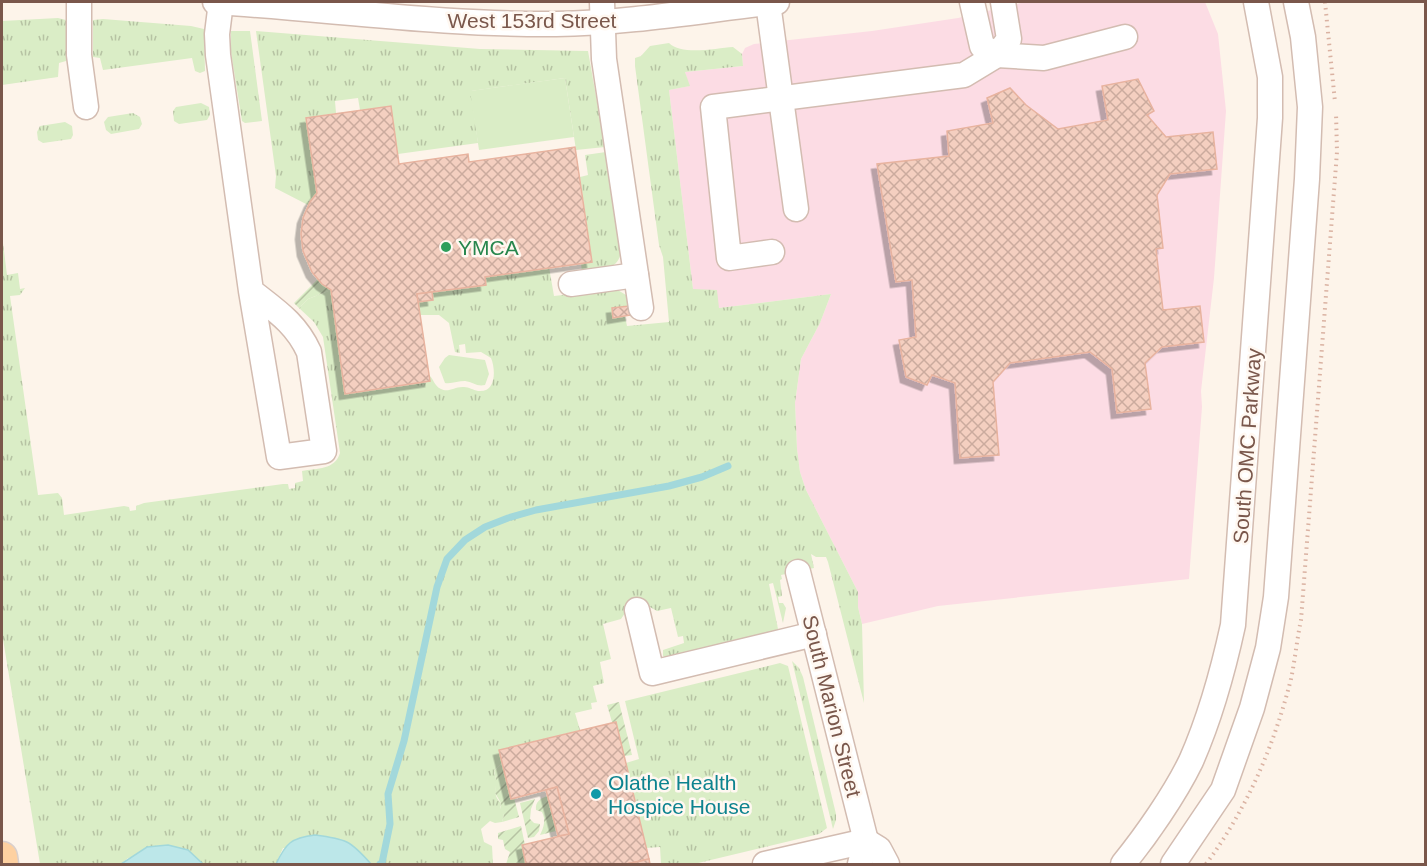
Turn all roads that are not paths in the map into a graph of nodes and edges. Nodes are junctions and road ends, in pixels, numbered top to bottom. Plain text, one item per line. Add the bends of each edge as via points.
1 (79, 2) edge
2 (215, 2) edge
3 (221, 2) edge
4 (773, 2) edge
5 (972, 2) edge
6 (1003, 2) edge
7 (1256, 2) edge
8 (1296, 2) edge
9 (602, 12) edge
10 (1125, 38) dead end
11 (997, 55) junction
12 (781, 98) junction
13 (86, 107) dead end
14 (796, 209) dead end
15 (772, 252) dead end
16 (636, 275) junction
17 (571, 284) dead end
18 (251, 291) junction
19 (641, 308) dead end
20 (798, 572) dead end
21 (638, 610) dead end
22 (814, 634) junction
23 (866, 841) junction
24 (2, 857) edge
25 (777, 863) edge
26 (3, 864) edge
27 (860, 864) edge
28 (887, 864) edge
29 (1123, 864) edge
30 (1173, 864) edge

1 - 13 street via 79,55
2 - 3 street, West 153rd Street
3 - 9 street, West 153rd Street via 456,22 556,24
3 - 18 street via 218,55
4 - 9 street, West 153rd Street
4 - 12 street
5 - 11 street via 982,46
6 - 11 street via 1009,39
7 - 29 street, South OMC Parkway via 1270,77 1270,118 1233,625 1223,670 1190,762
8 - 30 street, South OMC Parkway via 1310,108 1276,597 1252,708 1223,790
9 - 16 street via 604,59
10 - 11 street via 1044,58
11 - 12 street via 964,75
12 - 14 street
12 - 15 street via 713,107 729,258
16 - 17 street
16 - 19 street
18 - 18 street via 279,457 324,451 309,352 303,338
20 - 22 street, South Marion Street
21 - 22 street via 652,673
22 - 23 street, South Marion Street
23 - 25 street
23 - 27 street, South Marion Street
23 - 28 street, South Marion Street via 879,849
24 - 26 main road

